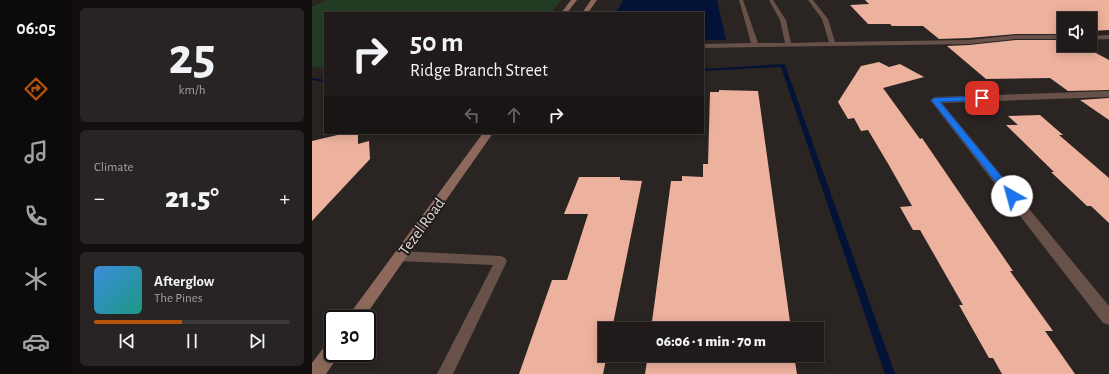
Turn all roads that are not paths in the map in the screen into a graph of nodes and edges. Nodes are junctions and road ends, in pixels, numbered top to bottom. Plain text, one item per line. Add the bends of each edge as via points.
1 (574, 0) edge
2 (594, 0) edge
3 (741, 0) edge
4 (771, 0) edge
5 (810, 0) edge
6 (565, 12) edge
7 (586, 12) edge
8 (1057, 37) edge
9 (1109, 37) edge
10 (1097, 38) edge
11 (755, 44) junction
12 (788, 44) junction
13 (833, 44) junction
14 (704, 46) edge
15 (1109, 94) edge
16 (487, 134) edge
17 (399, 256) junction
18 (360, 310) edge
19 (1109, 318) edge
20 (324, 362) edge
21 (315, 374) edge
22 (445, 374) edge

1 - 6 main road
2 - 7 main road
3 - 11 lane
4 - 12 lane via 784,20
5 - 13 lane via 825,19
8 - 13 lane via 969,42
9 - 10 lane
11 - 12 lane
11 - 14 lane
12 - 13 lane
15 - 19 street via 935,100
16 - 17 main road, Tezel Road
17 - 18 main road, Tezel Road
17 - 22 lane via 501,261
20 - 21 main road

